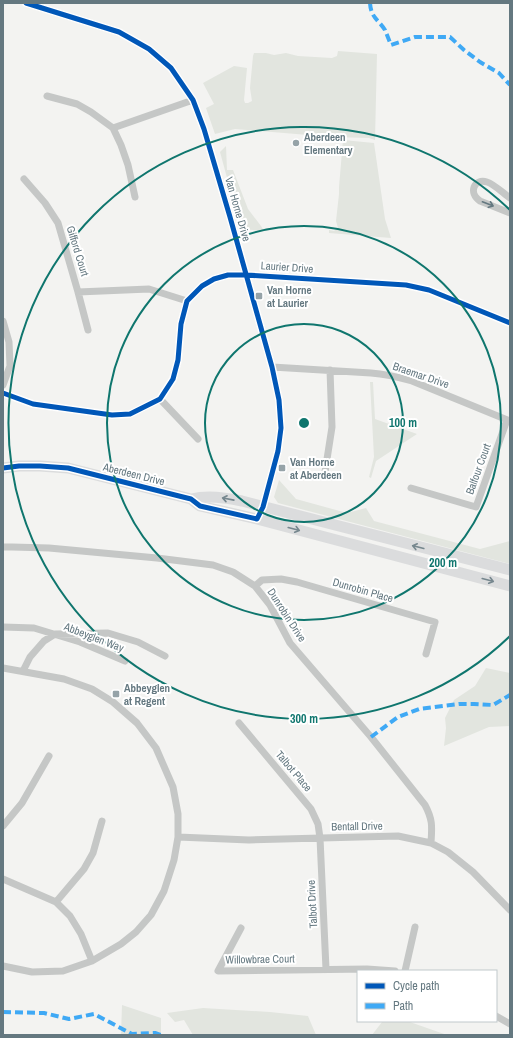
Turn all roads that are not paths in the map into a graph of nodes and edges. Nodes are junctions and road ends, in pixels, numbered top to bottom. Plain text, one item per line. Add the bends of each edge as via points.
1 (28, 3) edge
2 (47, 96) dead end
3 (193, 100) junction
4 (113, 128) junction
5 (24, 179) dead end
6 (136, 197) dead end
7 (510, 198) edge
8 (510, 213) edge
9 (246, 275) junction
10 (78, 292) junction
11 (187, 301) junction
12 (3, 321) edge
13 (510, 324) edge
14 (88, 330) dead end
15 (272, 367) junction
16 (330, 370) junction
17 (3, 385) edge
18 (3, 392) edge
19 (160, 400) junction
20 (508, 421) edge
21 (198, 439) dead end
22 (3, 468) edge
23 (325, 472) dead end
24 (411, 488) dead end
25 (191, 499) junction
26 (263, 508) junction
27 (257, 519) junction
28 (3, 547) edge
29 (510, 570) edge
30 (255, 586) junction
31 (510, 586) edge
32 (3, 627) edge
33 (55, 634) junction
34 (426, 654) dead end
35 (165, 656) dead end
36 (126, 661) dead end
37 (3, 668) edge
38 (23, 671) junction
39 (240, 723) dead end
40 (50, 756) dead end
41 (102, 821) dead end
42 (3, 826) edge
43 (178, 837) junction
44 (320, 838) junction
45 (431, 842) junction
46 (3, 879) edge
47 (56, 902) junction
48 (509, 906) edge
49 (415, 927) dead end
50 (241, 928) dead end
51 (92, 961) junction
52 (3, 966) edge
53 (326, 969) junction
54 (381, 970) edge
55 (405, 970) edge
56 (497, 1017) edge
57 (510, 1024) edge

1 - 3 street, Van Horne Drive via 119,32 149,49 171,68
2 - 4 street via 76,104
3 - 4 street
3 - 9 street, Van Horne Drive via 208,142
4 - 6 street via 128,165
5 - 10 street, Gifford Court via 58,223
7 -> 8 street via 485,181 480,181 473,189 480,201
9 - 11 street, Laurier Drive via 228,275 214,279 202,286
9 - 13 street, Laurier Drive via 406,285 429,290
9 - 15 street, Van Horne Drive
10 - 11 street, Gifford Court via 149,289
10 - 14 street, Gifford Court
11 - 19 street via 181,324 177,366 173,379
12 - 17 street via 9,342 10,366
15 - 16 street, Braemar Drive
15 - 26 street, Van Horne Drive via 279,400 281,428 278,451
16 - 20 street, Braemar Drive via 398,377
16 - 23 street via 332,427
18 - 19 street via 33,404 112,415 130,414
19 - 21 street
20 - 24 street, Balfour Court via 476,507
22 - 25 main road, Aberdeen Drive via 68,468
26 -> 25 main road, Aberdeen Drive via 222,497
25 - 27 main road, Aberdeen Drive via 200,506
26 - 27 street, Van Horne Drive
29 -> 26 main road, Aberdeen Drive
27 -> 31 main road, Aberdeen Drive
28 - 30 street, Dunrobin Drive via 49,548 213,566 232,572
30 - 34 street, Dunrobin Place via 262,580 280,579 297,582 435,622
30 - 45 street, Dunrobin Drive via 270,606 290,643 425,805 432,822
32 - 33 street, Abbeyglen Way via 34,628
33 - 35 street, Abbeyglen Way via 108,633 138,642
33 - 36 street, Abbeyglen Way
33 - 38 street, Abbeyglen Way via 44,641 30,657
37 - 38 street
38 - 43 street via 64,679 92,689 113,702 137,723 156,748 173,787 178,814
39 - 44 street, Talbot Place via 311,809 318,824
40 - 42 street via 22,804
41 - 47 street via 93,853 84,869
43 - 44 street, Bentall Drive via 249,840
43 - 51 street via 173,866 164,891 151,915 126,940
44 - 45 street, Bentall Drive via 398,836
44 - 53 street, Talbot Drive
45 - 48 street, Bentall Drive via 474,872
46 - 47 street
47 - 51 street via 70,916 81,934
49 - 55 street
50 - 53 street, Willowbrae Court via 218,971
51 - 52 street via 63,971 32,972
53 - 54 street
56 - 57 street

